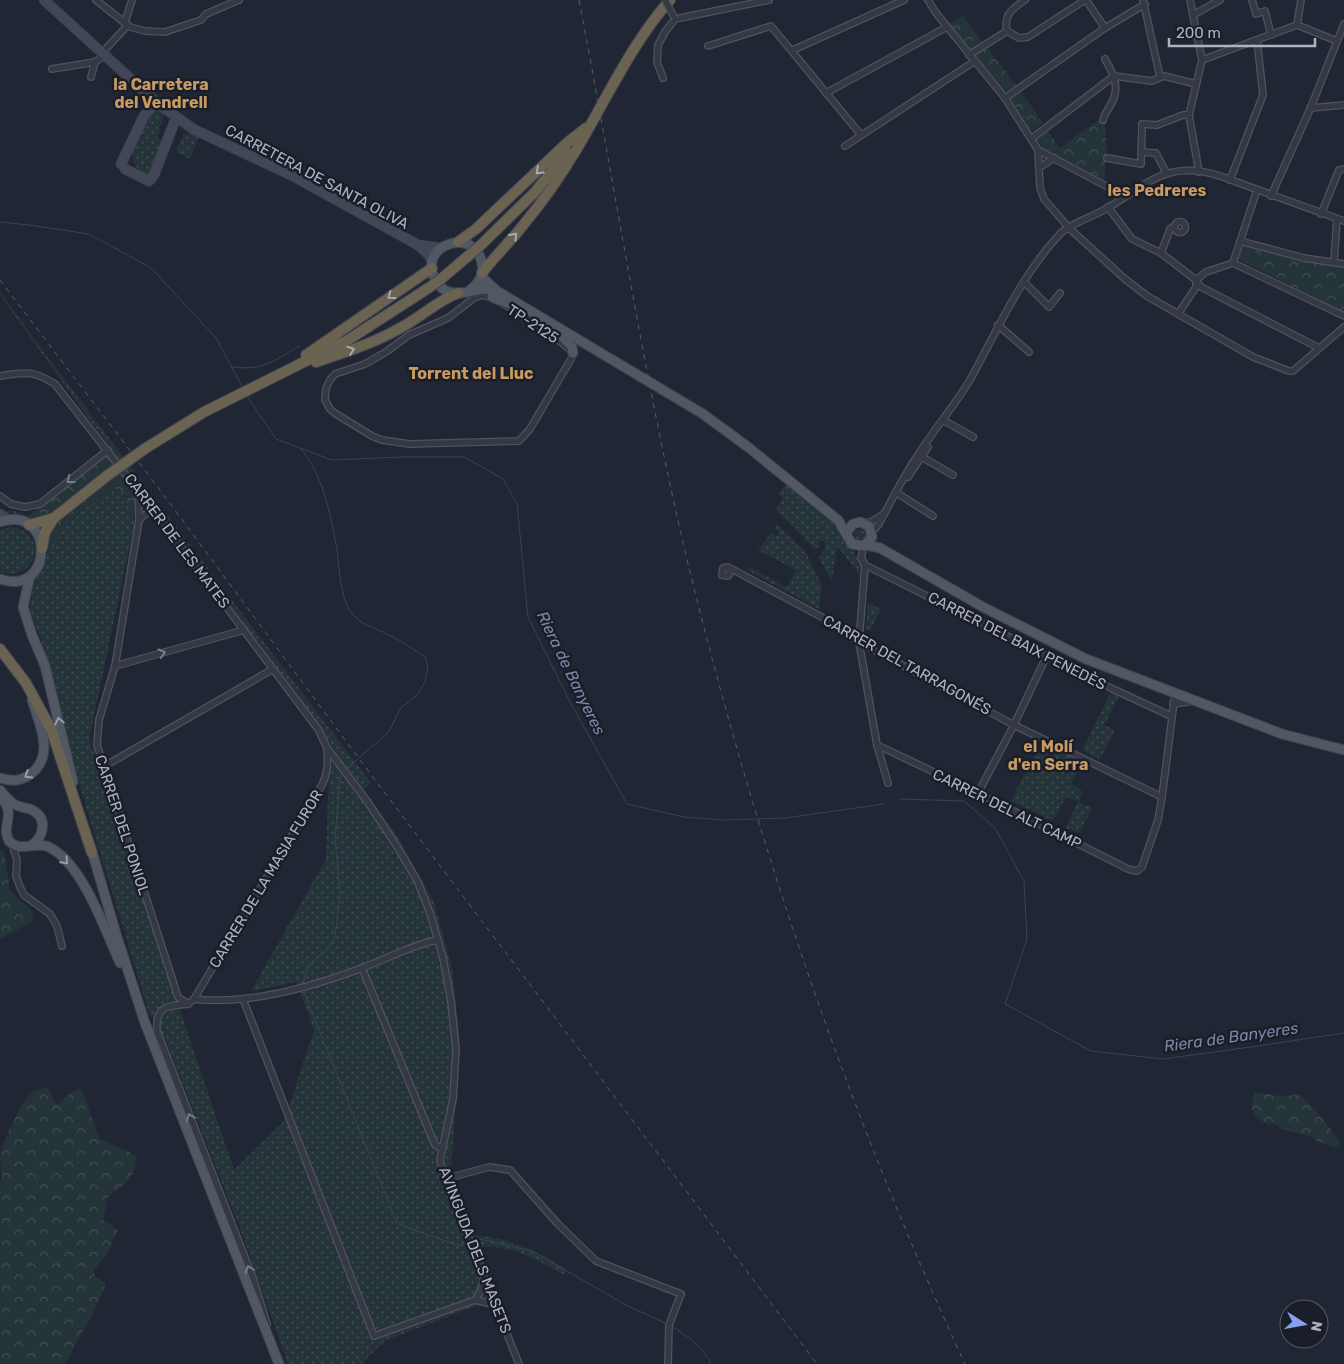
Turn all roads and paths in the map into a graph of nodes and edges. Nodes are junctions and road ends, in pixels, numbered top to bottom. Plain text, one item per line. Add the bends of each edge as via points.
1 (44, 0) edge
2 (96, 0) edge
3 (132, 0) edge
4 (239, 0) edge
5 (664, 0) edge
6 (670, 0) edge
7 (769, 0) edge
8 (904, 0) edge
9 (1025, 0) edge
10 (1086, 0) edge
11 (1190, 0) edge
12 (1220, 0) edge
13 (1252, 0) edge
14 (1301, 0) edge
15 (930, 1) edge
16 (1144, 2) edge
17 (1193, 15) junction
18 (675, 19) junction
19 (126, 24) junction
20 (1344, 24) edge
21 (1297, 25) junction
22 (947, 27) junction
23 (1105, 28) junction
24 (1007, 31) junction
25 (1271, 35) junction
26 (1257, 40) junction
27 (1337, 41) junction
28 (708, 46) dead end
29 (793, 50) junction
30 (103, 54) junction
31 (969, 55) junction
32 (1105, 59) dead end
33 (1202, 60) junction
34 (95, 62) junction
35 (975, 62) junction
36 (52, 69) dead end
37 (1114, 76) junction
38 (91, 77) dead end
39 (663, 78) dead end
40 (1160, 78) junction
41 (1196, 84) junction
42 (826, 93) junction
43 (1005, 98) junction
44 (156, 102) junction
45 (1344, 105) edge
46 (1310, 108) junction
47 (1189, 115) junction
48 (1103, 120) dead end
49 (174, 123) dead end
50 (588, 126) junction
51 (861, 135) junction
52 (1031, 139) junction
53 (845, 146) dead end
54 (1038, 150) junction
55 (1141, 152) junction
56 (1054, 158) junction
57 (1107, 158) dead end
58 (1039, 168) junction
59 (1344, 169) edge
60 (1199, 172) junction
61 (1167, 174) junction
62 (1230, 180) junction
63 (1257, 190) junction
64 (1125, 196) junction
65 (1271, 196) junction
66 (1108, 207) junction
67 (1321, 214) junction
68 (1341, 220) edge
69 (1068, 228) junction
70 (1173, 228) dead end
71 (1240, 241) junction
72 (458, 242) junction
73 (418, 245) junction
74 (442, 248) junction
75 (1161, 253) junction
76 (1334, 262) junction
77 (1233, 263) junction
78 (1344, 264) edge
79 (432, 265) junction
80 (482, 273) junction
81 (1196, 280) junction
82 (1024, 282) junction
83 (470, 290) junction
84 (458, 293) junction
85 (1060, 293) dead end
86 (494, 294) junction
87 (1178, 314) junction
88 (1344, 316) edge
89 (540, 317) junction
90 (998, 325) junction
91 (1344, 327) edge
92 (1319, 348) junction
93 (1029, 352) dead end
94 (573, 353) junction
95 (0, 376) edge
96 (272, 378) junction
97 (943, 420) junction
98 (972, 437) dead end
99 (108, 450) junction
100 (922, 457) junction
101 (953, 475) dead end
102 (138, 490) junction
103 (897, 493) junction
104 (0, 496) edge
105 (149, 504) junction
106 (885, 512) junction
107 (0, 514) edge
108 (933, 516) dead end
109 (54, 518) junction
110 (139, 520) junction
111 (161, 520) junction
112 (838, 520) junction
113 (4, 521) edge
114 (859, 523) junction
115 (29, 525) junction
116 (846, 533) junction
117 (867, 543) junction
118 (42, 548) junction
119 (865, 564) junction
120 (733, 571) dead end
121 (30, 576) junction
122 (0, 579) edge
123 (10, 581) junction
124 (0, 587) edge
125 (244, 630) junction
126 (859, 642) junction
127 (0, 649) edge
128 (1047, 655) junction
129 (115, 666) junction
130 (273, 669) junction
131 (26, 683) junction
132 (1164, 690) junction
133 (1174, 694) junction
134 (1194, 701) junction
135 (1173, 706) junction
136 (1171, 716) junction
137 (1014, 725) junction
138 (877, 746) junction
139 (327, 748) junction
140 (1344, 750) edge
141 (103, 767) junction
142 (0, 778) edge
143 (888, 783) dead end
144 (0, 790) edge
145 (978, 793) junction
146 (0, 797) edge
147 (1162, 797) junction
148 (21, 807) junction
149 (7, 815) junction
150 (12, 844) junction
151 (28, 846) junction
152 (92, 854) junction
153 (17, 860) junction
154 (438, 940) junction
155 (62, 946) dead end
156 (362, 968) junction
157 (132, 985) junction
158 (243, 999) junction
159 (194, 1000) junction
160 (188, 1004) junction
161 (442, 1149) junction
162 (444, 1179) junction
163 (484, 1276) junction
164 (481, 1290) junction
165 (491, 1293) junction
166 (475, 1300) junction
167 (486, 1303) junction
168 (496, 1305) junction
169 (279, 1364) edge
170 (283, 1364) edge
171 (519, 1364) edge
172 (668, 1364) edge

1 - 30 street, CARRETERA DE SANTA OLIVA
2 - 19 street
3 - 19 street
4 - 19 street via 206,14 201,20 165,32
5 - 18 street, bridge
6 - 50 highway
7 - 18 street
8 - 29 street
9 - 24 street via 1007,16
10 - 23 street
10 - 24 street via 1028,37 1019,38
11 - 17 street
12 - 17 street
13 - 25 street via 1256,14 1265,11
14 - 21 street
15 - 22 street
16 - 23 street
16 - 40 street
17 - 33 street
18 - 39 street via 658,45 657,62
19 - 30 street
20 - 27 street
21 - 25 street
21 - 27 street
22 - 31 street
22 - 42 street
23 - 43 street
24 - 31 street
25 - 26 street
26 - 33 street
26 - 62 street via 1263,96
27 - 46 street
28 - 29 street via 771,26
29 - 42 street
30 - 34 street
30 - 44 street, CARRETERA DE SANTA OLIVA
31 - 35 street
32 - 37 street
33 - 41 street
34 - 36 street
34 - 38 street
35 - 43 street
35 - 51 street
37 - 40 street via 1152,81
37 - 48 street via 1114,98
37 - 52 street
40 - 41 street via 1164,76
41 - 47 street
42 - 51 street
43 - 52 street
44 - 49 street via 146,113 131,142 125,165 149,181
44 - 73 street, CARRETERA DE SANTA OLIVA via 193,129 291,176
45 - 46 street
46 - 65 street
47 - 55 street via 1156,125 1142,124
47 - 60 street
50 -> 72 highway via 476,230
80 -> 50 highway via 549,192
50 - 96 highway, bridge via 535,192 441,279 348,340
51 - 53 street
52 - 54 street
54 - 56 street
54 - 58 street
55 - 57 street via 1141,164
55 - 61 street via 1156,153
56 - 58 street
56 - 64 street
58 - 69 street via 1044,199
59 - 67 street via 1339,170
60 - 61 street
60 - 62 street
61 - 64 street via 1149,180
62 - 63 street
63 - 65 street
63 - 71 street
64 - 66 street
65 - 67 street
66 - 69 street
66 - 75 street via 1132,239
67 - 68 street
68 - 76 street
69 - 82 street via 1058,235
69 - 87 street via 1125,279
70 - 75 street
71 - 76 street via 1304,258
71 - 77 street
72 - 74 main road
72 - 80 main road, TP-2125 via 476,250 481,258
73 - 74 street
73 - 79 street via 429,255
74 - 79 main road
75 - 81 street
76 - 78 street
77 - 81 street via 1206,272
77 - 88 street
79 - 84 main road via 433,276 442,289
79 -> 96 highway
80 - 83 main road
80 - 86 main road, TP-2125
81 - 87 street via 1196,287
81 - 92 street via 1202,287
82 - 85 street via 1050,307
82 - 90 street
83 - 84 main road, TP-2125
83 - 86 main road, TP-2125 via 485,288
96 -> 84 highway via 358,348 402,328 445,298
86 - 89 main road
86 - 94 street, TP-2125
86 - 94 street via 474,298 448,318 409,335 365,364 335,374 326,388 325,400 330,409 382,440 409,444 519,441 530,429
87 - 92 street via 1262,362 1288,371 1293,371
89 - 94 main road via 566,340
89 - 112 main road, TP-2125 via 703,414
90 - 93 street
90 - 97 street via 969,382
91 - 92 street
95 - 99 street, CARRER DE LES MATES via 24,372 44,376 55,384
96 - 109 highway, bridge via 204,412 146,448
97 - 98 street
97 - 100 street
97 - 103 street via 914,460
99 - 102 street, CARRER DE LES MATES
99 -> 104 street via 40,504 25,507 11,504
100 - 101 street
100 - 103 street
102 - 105 street, CARRER DE LES MATES
102 - 110 street, CARRER DEL PONIOL
103 - 106 street
103 - 108 street
105 - 110 street, CARRER DEL PONIOL
105 - 111 street, CARRER DE LES MATES
106 - 114 street via 878,520
106 - 117 street
107 - 113 street
109 - 115 highway
109 - 118 highway via 45,532
110 - 111 street via 151,513
110 - 129 street, CARRER DEL PONIOL
111 - 125 street, CARRER DE LES MATES
112 - 114 main road, TP-2125
112 - 116 main road, TP-2125
113 - 115 main road via 20,521
114 - 116 main road
114 - 117 main road, TP-2125 via 869,526
115 - 118 main road via 38,535
116 - 117 main road, TP-2125 via 852,544
117 - 119 street via 861,558
117 - 132 main road, TP-2125 via 1086,659
118 - 121 main road via 41,561
119 - 126 street
119 - 128 street, CARRER DEL BAIX PENEDÈS
120 - 126 street, CARRER DEL TARRAGONÉS via 831,622
121 - 123 main road
152 -> 121 main road via 45,666 24,607
122 - 123 main road
123 - 124 main road
129 -> 125 street
125 - 130 street, CARRER DE LES MATES
126 - 137 street, CARRER DEL TARRAGONÉS
126 - 138 street
127 - 131 highway
128 - 136 street, CARRER DEL BAIX PENEDÈS
128 - 137 street
129 - 141 street, CARRER DEL PONIOL via 98,720 97,745
130 - 139 street, CARRER DE LES MATES via 318,729
130 - 141 street
131 -> 142 main road via 42,729 45,749 39,767 25,778 11,781
131 - 152 highway via 51,729
132 - 133 main road, TP-2125
132 - 135 street
133 - 134 main road, TP-2125
133 - 135 street
134 - 135 street
134 - 140 main road, TP-2125 via 1282,734
135 - 136 street
136 - 147 street
137 - 145 street
137 - 147 street, CARRER DEL TARRAGONÉS
138 - 143 street
138 - 145 street, CARRER DEL ALT CAMP
139 - 154 street, AVINGUDA DELS MASETS via 367,800 418,882
139 - 159 street, CARRER DE LA MASIA FUROR via 328,763 322,785
141 - 160 street, CARRER DEL PONIOL via 178,997
144 - 148 main road
145 - 147 street, CARRER DEL ALT CAMP via 1137,871 1142,867 1158,820
146 - 149 main road via 7,803
148 - 149 main road
148 - 151 main road via 34,811 42,822 41,835
149 - 150 main road via 4,834
150 - 151 main road
150 - 153 street
151 - 153 street
151 -> 157 main road via 41,845 57,853 79,878
152 - 157 main road
153 - 155 street via 16,876 24,895 50,914
154 - 156 street
154 - 161 street, AVINGUDA DELS MASETS via 451,1001 456,1050 453,1099
156 - 158 street via 309,986
156 - 161 street via 434,1146
157 - 169 main road
158 - 159 street
158 - 166 street via 374,1336
159 - 160 street, CARRER DE LA MASIA FUROR
170 -> 160 street via 157,1031 156,1021 161,1010
161 - 162 street, AVINGUDA DELS MASETS via 440,1160
162 - 163 street, AVINGUDA DELS MASETS
162 - 172 street via 489,1167 510,1170 596,1261 681,1294 668,1325
163 - 164 street
163 - 165 street, AVINGUDA DELS MASETS
164 - 165 street
164 - 166 street
165 - 167 street
165 - 168 street, AVINGUDA DELS MASETS
166 - 167 street
167 - 168 street
168 - 171 street, AVINGUDA DELS MASETS

